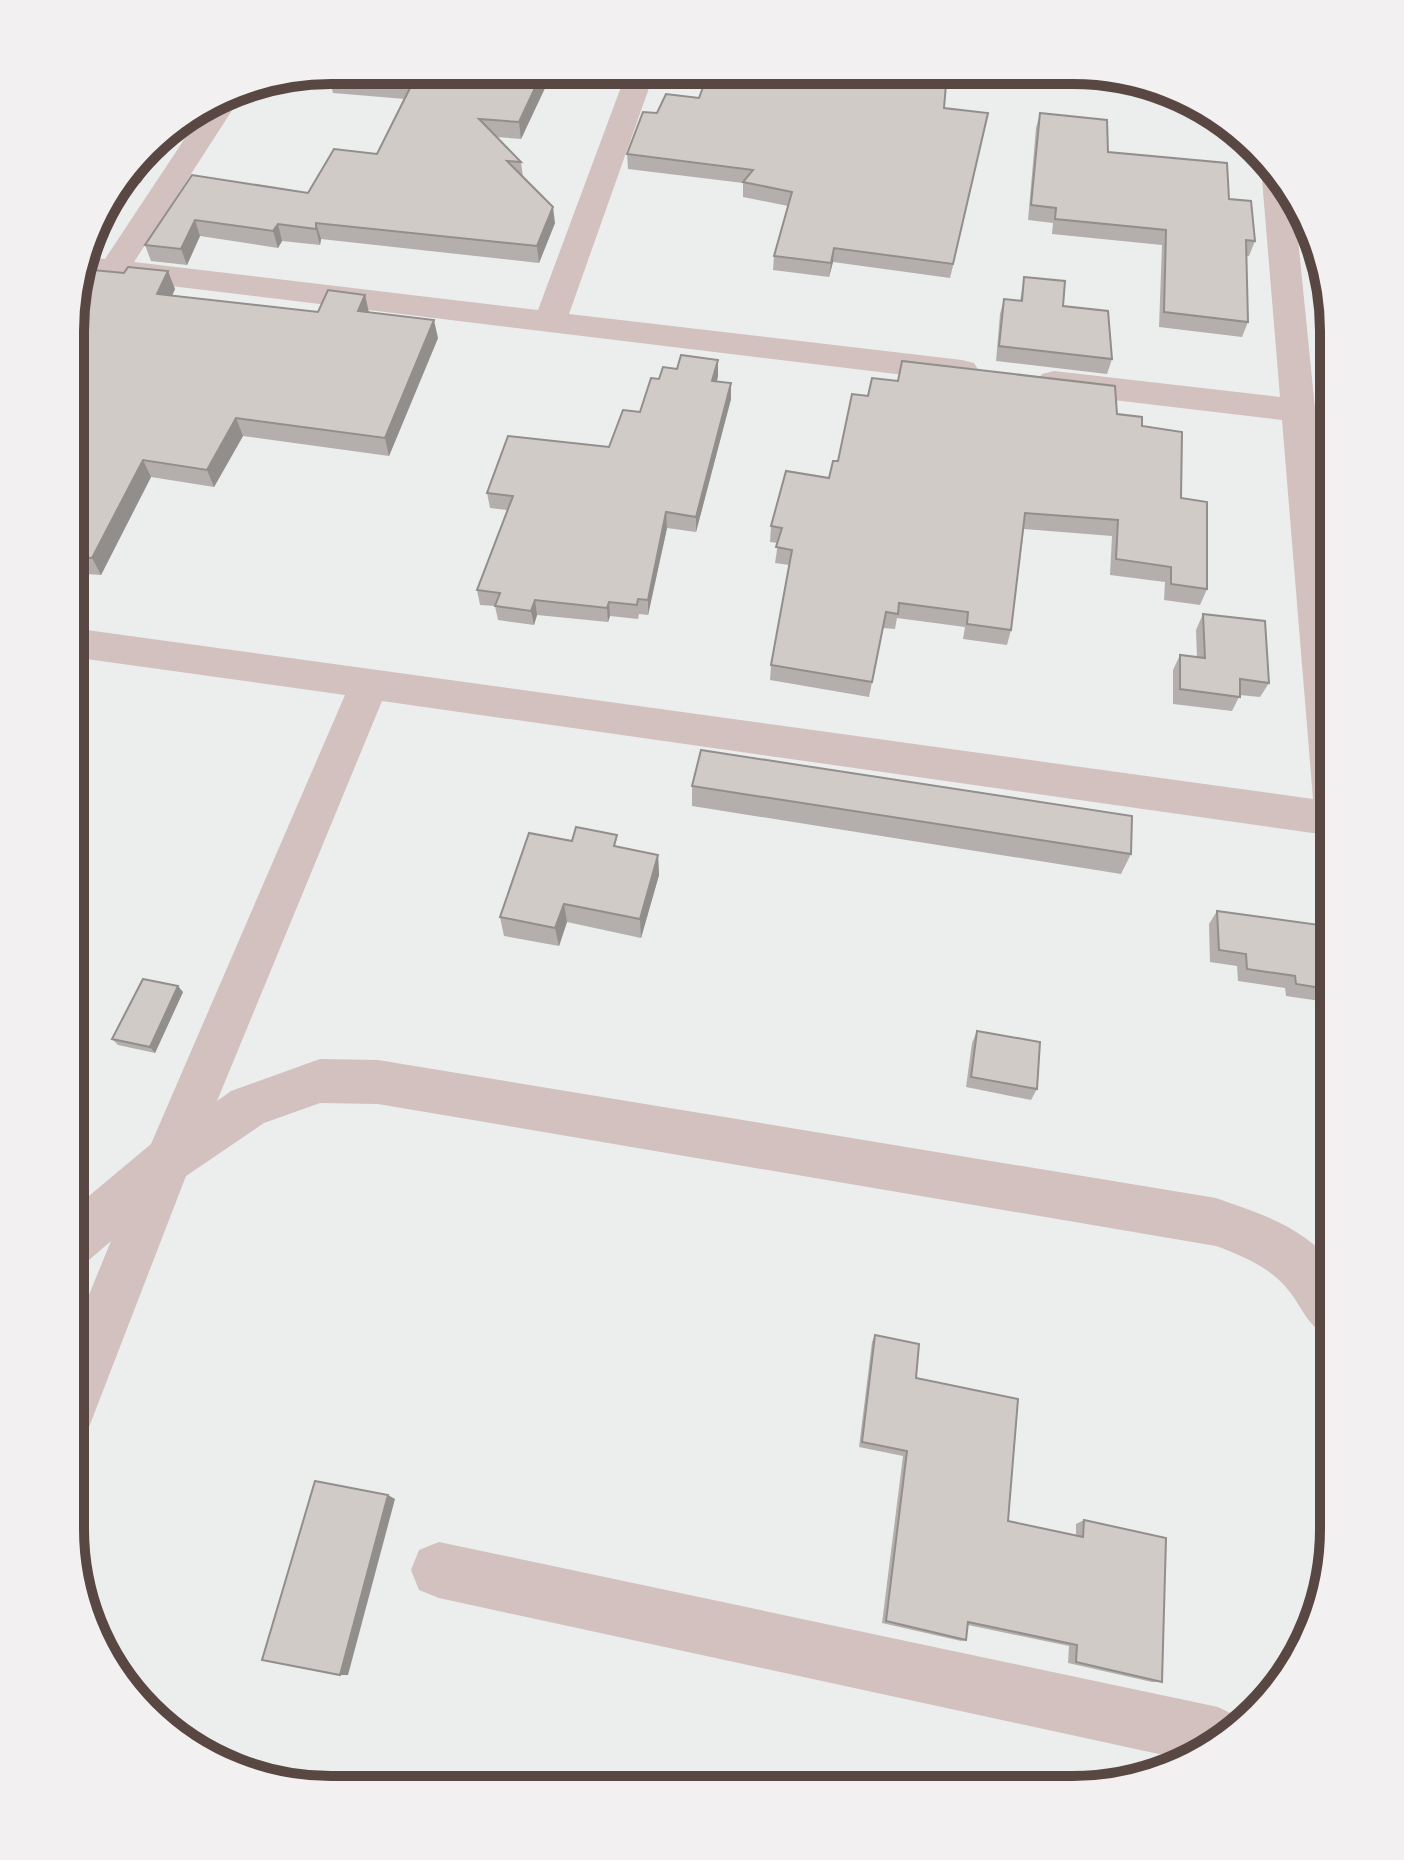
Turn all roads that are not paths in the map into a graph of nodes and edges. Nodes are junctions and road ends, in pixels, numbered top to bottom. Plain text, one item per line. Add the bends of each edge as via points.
1 (636, 85) edge
2 (213, 114) edge
3 (1278, 195) edge
4 (98, 268) edge
5 (550, 321) junction
6 (1298, 411) junction
7 (84, 644) edge
8 (1320, 650) edge
9 (370, 683) junction
10 (1320, 817) edge
11 (168, 1160) junction
12 (84, 1232) edge
13 (1319, 1286) edge
14 (84, 1373) edge
15 (439, 1570) dead end
16 (1208, 1735) edge

1 - 5 street
2 - 4 street
3 - 6 street
4 - 5 street
5 - 6 street
6 - 8 street
7 - 9 street
9 - 10 street
9 - 11 street
11 - 12 street
11 - 13 street via 248,1107 320,1081 378,1082 1216,1222 1297,1259
11 - 14 street
15 - 16 street

